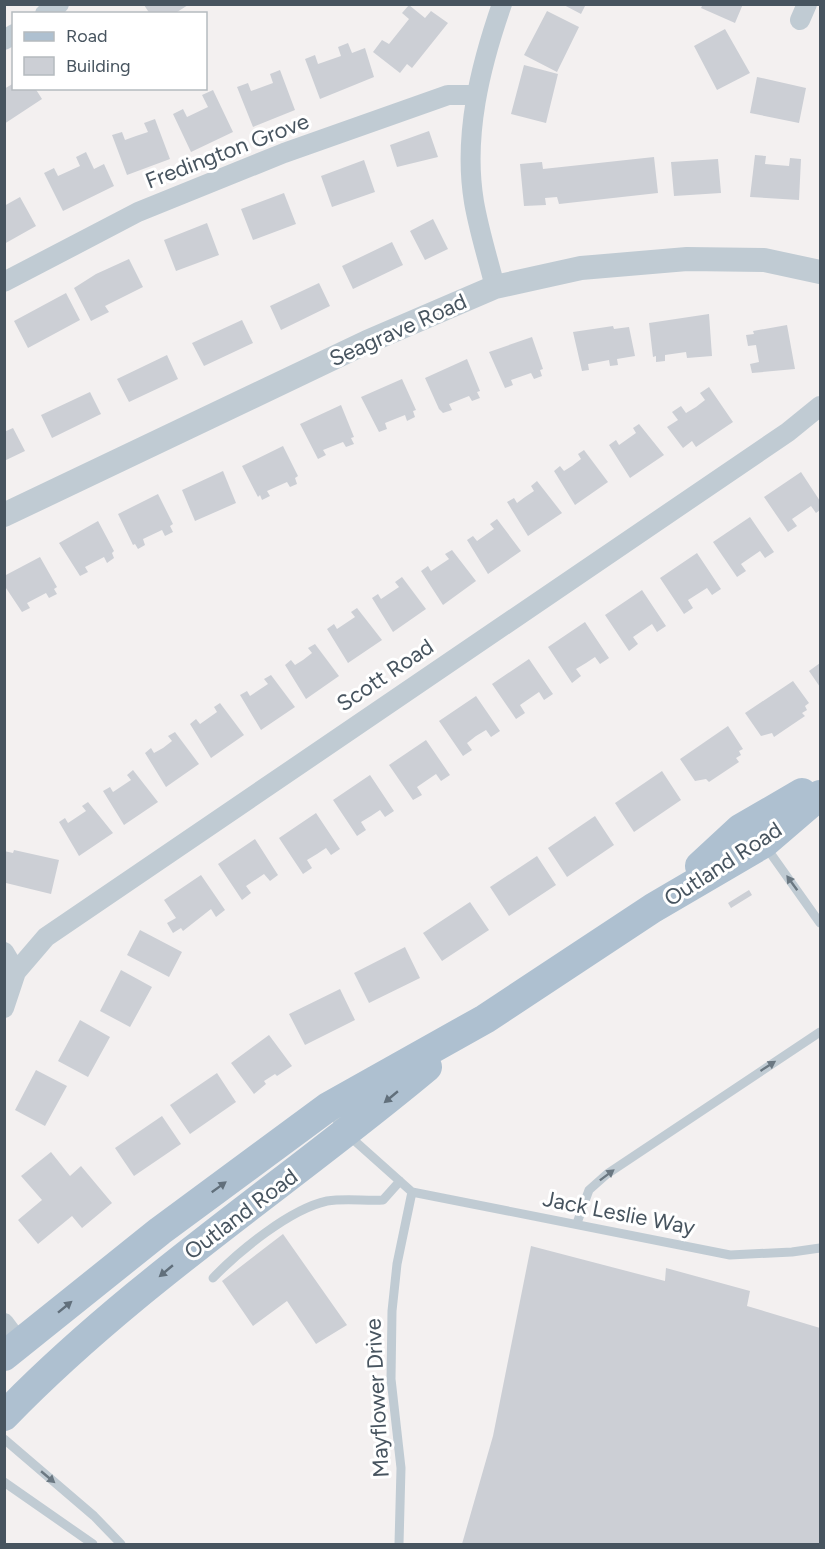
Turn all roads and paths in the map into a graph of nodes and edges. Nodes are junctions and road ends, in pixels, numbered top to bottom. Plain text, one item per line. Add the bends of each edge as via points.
1 (502, 4) edge
2 (477, 95) junction
3 (820, 272) edge
4 (4, 282) edge
5 (495, 287) junction
6 (820, 406) edge
7 (4, 515) edge
8 (820, 783) edge
9 (820, 795) edge
10 (756, 833) junction
11 (820, 923) edge
12 (4, 951) edge
13 (16, 972) junction
14 (4, 1008) edge
15 (485, 1019) junction
16 (820, 1032) edge
17 (328, 1107) junction
18 (347, 1134) junction
19 (400, 1181) junction
20 (412, 1192) junction
21 (577, 1223) junction
22 (820, 1248) edge
23 (213, 1278) dead end
24 (9, 1341) edge
25 (4, 1416) edge
26 (4, 1439) edge
27 (4, 1482) edge
28 (93, 1545) edge
29 (121, 1545) edge
30 (399, 1545) edge

1 - 2 street
2 - 4 street, Fredington Grove via 448,96 284,153 138,212
2 - 5 street via 470,151 474,201
3 - 5 street, Seagrave Road via 764,260 687,258 581,268
5 - 7 street, Seagrave Road via 367,342
6 - 13 street, Scott Road via 46,938
8 - 10 main road, Outland Road
9 - 10 main road, Outland Road
11 -> 10 lane
10 - 15 main road, Outland Road via 653,908
12 - 13 street
13 - 14 street, Scott Road
15 - 17 main road, Outland Road
15 -> 18 main road, Outland Road
21 -> 16 lane via 589,1190 607,1174
17 - 18 lane
24 -> 17 main road, Outland Road
18 - 19 lane
18 -> 25 main road, Outland Road via 184,1256 48,1371
19 - 20 lane
19 - 23 lane via 383,1200 327,1201 295,1215 235,1256
20 - 21 lane, Jack Leslie Way
20 - 30 lane, Mayflower Drive via 392,1311 391,1379 401,1468
21 - 22 lane, Jack Leslie Way via 730,1255
26 -> 29 lane via 94,1516
27 - 28 lane

